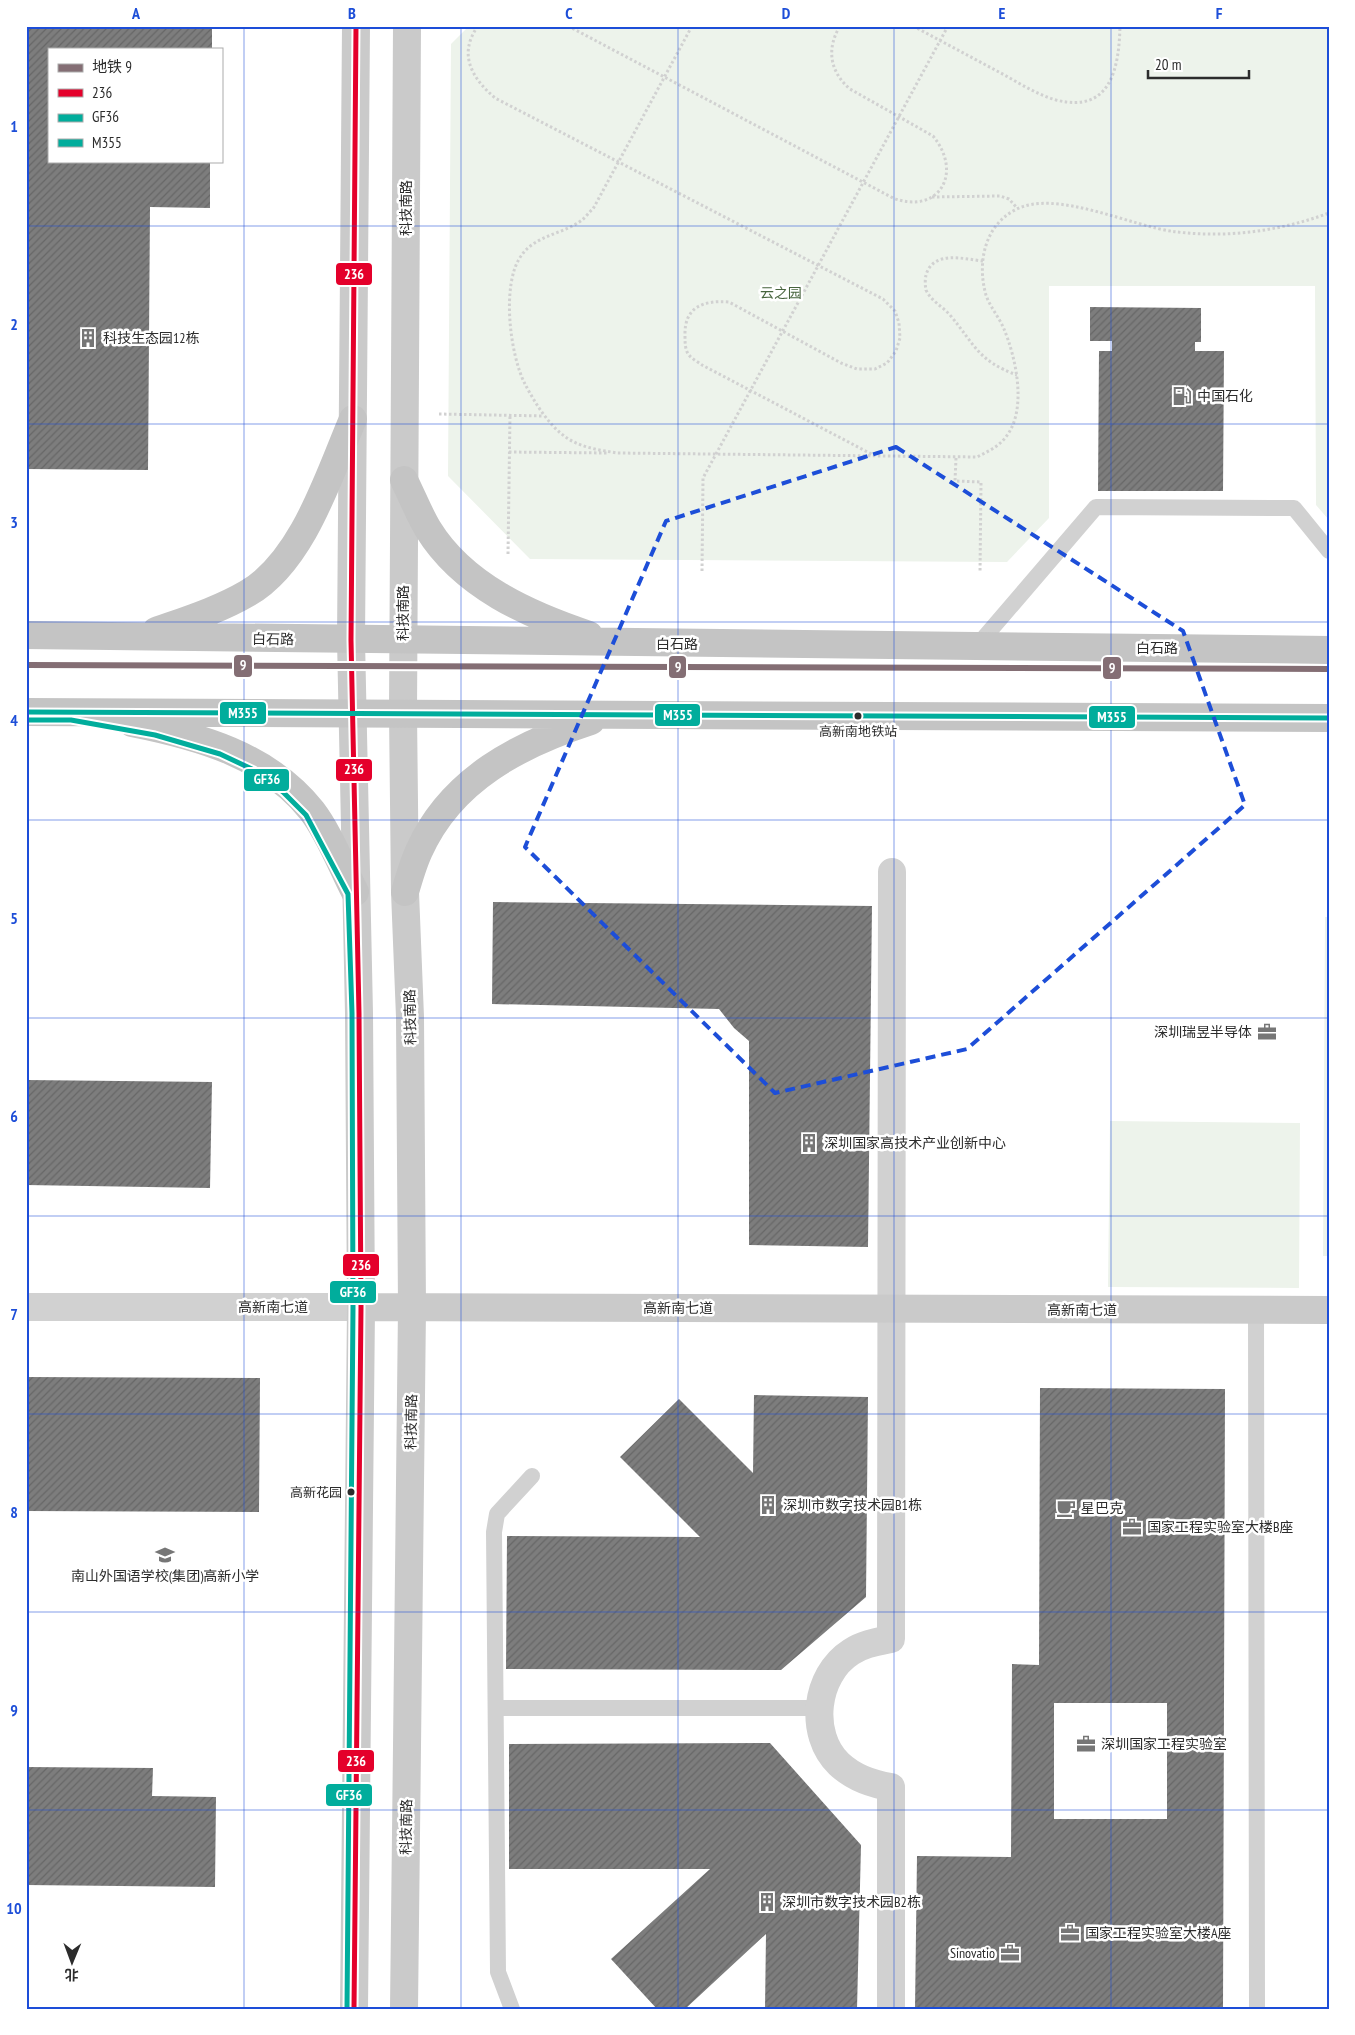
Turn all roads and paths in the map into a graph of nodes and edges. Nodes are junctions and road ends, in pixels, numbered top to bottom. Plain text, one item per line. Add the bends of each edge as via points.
1 (356, 26) edge
2 (407, 26) edge
3 (568, 26) edge
4 (692, 26) edge
5 (840, 26) edge
6 (913, 26) edge
7 (948, 26) edge
8 (1120, 26) edge
9 (475, 27) edge
10 (940, 41) junction
11 (664, 77) junction
12 (900, 116) junction
13 (619, 162) junction
14 (864, 183) junction
15 (932, 197) junction
16 (1017, 208) junction
17 (1329, 212) edge
18 (983, 261) junction
19 (820, 265) junction
20 (784, 331) junction
21 (1017, 375) junction
22 (752, 391) junction
23 (439, 414) dead end
24 (510, 415) junction
25 (544, 416) junction
26 (353, 419) junction
27 (509, 452) junction
28 (617, 453) junction
29 (716, 454) junction
30 (876, 457) junction
31 (956, 458) junction
32 (404, 480) junction
33 (1329, 551) edge
34 (508, 554) dead end
35 (702, 570) dead end
36 (980, 573) dead end
37 (26, 635) edge
38 (140, 637) junction
39 (351, 640) junction
40 (404, 641) junction
41 (612, 643) junction
42 (976, 647) junction
43 (1329, 650) edge
44 (26, 712) edge
45 (72, 712) junction
46 (353, 713) junction
47 (403, 713) junction
48 (613, 714) junction
49 (1329, 718) edge
50 (892, 872) dead end
51 (355, 892) junction
52 (405, 892) junction
53 (26, 1307) edge
54 (361, 1308) junction
55 (412, 1308) junction
56 (891, 1309) junction
57 (1256, 1310) junction
58 (1329, 1310) edge
59 (532, 1476) dead end
60 (497, 1708) junction
61 (819, 1708) junction
62 (354, 2009) edge
63 (404, 2009) edge
64 (512, 2009) edge
65 (891, 2009) edge
66 (1256, 2009) edge

1 - 26 main road
2 - 32 main road, 科技南路
3 - 11 path
4 - 11 path
5 - 12 path via 832,41 831,53 833,67 841,81 850,90
6 - 10 path
7 - 10 path
8 - 10 path via 1116,73 1094,98 1077,102 1056,100 1034,91
9 - 13 path via 468,57 478,84 496,98
10 - 12 path
11 - 13 path
11 - 14 path
12 - 14 path
12 - 15 path via 933,136 947,159 948,173 942,187
13 - 19 path
13 - 25 path via 588,214 536,242 521,255 513,272 509,295 514,347 524,383
14 - 15 path via 905,203
14 - 19 path
15 - 16 path via 1000,196 1009,198
16 - 17 path via 1052,203 1074,206 1146,226 1205,235 1245,234 1310,220
16 - 18 path via 1002,217 992,231
18 - 21 path via 981,274 987,297 1003,328
18 - 21 path via 954,258 934,261 925,278 926,289 980,355 990,364
19 - 20 path
19 - 20 path via 883,299 894,311 900,338 896,351 887,364 875,369 857,368 841,363
20 - 22 path
20 - 22 path via 729,302 699,305 688,315 685,345 690,356
21 - 31 path via 1014,419 1006,437 977,457
22 - 29 path
22 - 30 path
23 - 24 path
24 - 25 path
24 - 27 path
25 - 28 path via 566,438 589,448
26 - 38 main road via 314,511 274,573 249,592 214,610
26 - 39 main road
27 - 28 path
27 - 34 path
28 - 29 path
29 - 30 path
29 - 35 path via 703,478
30 - 31 path
31 - 36 path via 955,481 981,482
32 - 40 main road, 科技南路
32 - 41 main road via 428,530 454,560 487,589 540,618
33 - 42 lane via 1294,508 1096,507
37 - 38 main road, 白石路
38 - 39 main road, 白石路
39 - 40 main road, 白石路
39 - 46 main road
40 - 41 main road, 白石路
40 - 47 main road, 科技南路
41 - 42 main road, 白石路
42 - 43 main road, 白石路
44 - 45 main road
45 - 46 main road
45 - 51 main road via 157,728 224,747 258,764 288,786 312,811
46 - 47 main road
46 - 51 main road
47 - 48 main road
47 - 52 main road, 科技南路
48 - 49 main road
48 - 52 main road via 558,732 513,752 482,772 437,819 419,851
50 - 56 street
51 - 54 main road
52 - 55 main road, 科技南路 via 410,1017
53 - 54 street, 高新南七道
54 - 55 main road, 高新南七道
54 - 62 main road
55 - 56 main road, 高新南七道
55 - 63 main road, 科技南路
56 - 57 main road, 高新南七道
56 - 61 street via 891,1639 869,1643 850,1653 834,1668 824,1687
57 - 58 main road, 高新南七道
57 - 66 lane
59 - 60 lane via 497,1514 494,1532
60 - 61 lane
60 - 64 lane via 498,1972
61 - 65 street via 820,1728 838,1763 853,1776 871,1784 891,1787

